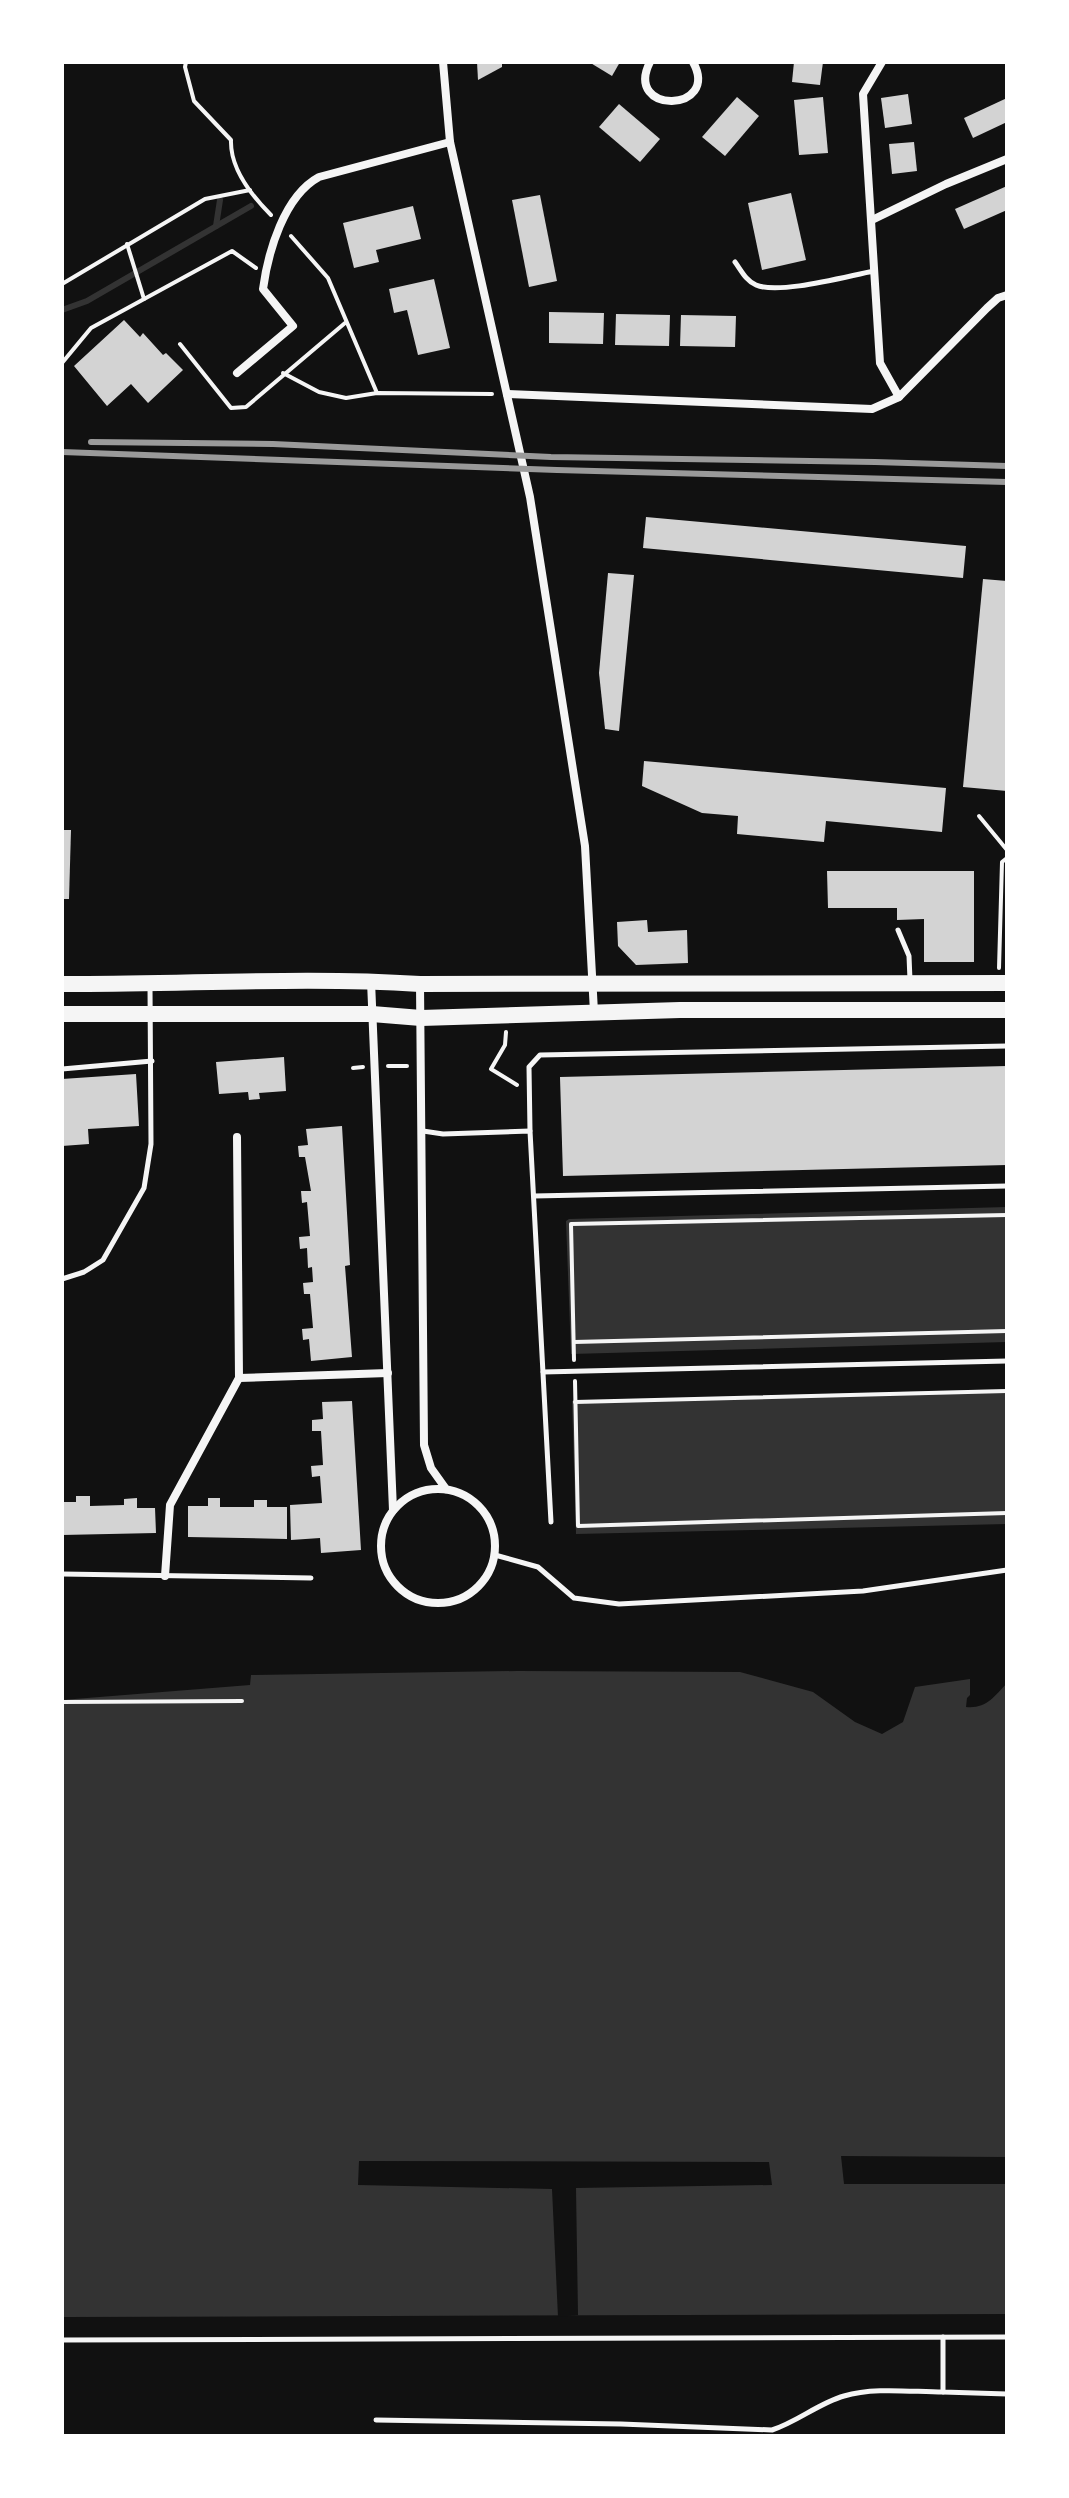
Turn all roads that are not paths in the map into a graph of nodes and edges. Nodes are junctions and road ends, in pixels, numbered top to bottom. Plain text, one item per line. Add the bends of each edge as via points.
1 (443, 62) edge
2 (650, 62) edge
3 (693, 62) edge
4 (882, 62) edge
5 (450, 142) junction
6 (1007, 159) edge
7 (872, 220) junction
8 (735, 262) dead end
9 (875, 271) junction
10 (1007, 295) edge
11 (237, 373) dead end
12 (507, 394) junction
13 (899, 397) junction
14 (898, 930) dead end
15 (371, 981) junction
16 (910, 981) junction
17 (593, 983) junction
18 (1003, 983) edge
19 (62, 984) edge
20 (420, 984) junction
21 (150, 985) junction
22 (1007, 1010) edge
23 (594, 1012) junction
24 (62, 1014) edge
25 (372, 1014) junction
26 (152, 1015) junction
27 (421, 1018) junction
28 (1007, 1046) edge
29 (152, 1061) junction
30 (62, 1069) edge
31 (423, 1131) junction
32 (530, 1131) junction
33 (237, 1137) dead end
34 (1007, 1186) edge
35 (534, 1196) junction
36 (62, 1279) edge
37 (1007, 1361) edge
38 (543, 1372) junction
39 (388, 1373) junction
40 (239, 1378) junction
41 (446, 1489) junction
42 (393, 1510) junction
43 (551, 1522) dead end
44 (495, 1555) junction
45 (1007, 1570) edge
46 (62, 1574) edge
47 (165, 1576) junction
48 (311, 1578) dead end
49 (943, 2337) junction
50 (1007, 2337) edge
51 (62, 2340) edge
52 (943, 2392) junction
53 (1007, 2394) edge
54 (376, 2420) dead end

1 - 5 street
2 - 3 street via 649,88 670,103 693,92 698,75
4 - 7 street via 863,94
5 - 11 street via 307,184 291,206 263,289 293,326
5 - 12 street
6 - 7 street
7 - 9 street
8 - 9 lane via 749,282 767,288
9 - 13 street via 880,363
10 - 13 street via 987,308
12 - 13 street via 862,410
12 - 17 street via 530,497 585,846
14 - 16 lane via 909,956
15 - 20 highway
15 - 21 highway
15 - 25 street
16 - 17 highway
16 - 18 highway
17 - 20 highway
17 - 23 street
19 - 21 highway
20 - 27 street
21 - 26 lane
22 - 23 highway
23 - 27 highway
24 - 26 highway
25 - 26 highway
25 - 27 highway
25 - 39 street
26 - 29 lane
27 - 31 street
28 - 32 lane via 540,1055 529,1067
29 - 30 lane
29 - 36 lane via 144,1188 103,1260
31 - 32 lane
31 - 41 street via 424,1445 431,1468
32 - 35 lane
33 - 40 street
34 - 35 lane
35 - 38 lane
37 - 38 lane
38 - 43 lane
39 - 40 street
39 - 42 street
40 - 47 street via 170,1505
41 - 42 street via 416,1492
41 - 44 street via 467,1496 485,1511 494,1532
42 - 44 street via 381,1534 382,1560 394,1583 415,1599 440,1604 466,1597 485,1579
44 - 45 lane via 538,1567 574,1598 619,1604 863,1591
46 - 47 lane
47 - 48 lane
49 - 50 lane
49 - 51 lane
49 - 52 lane
52 - 53 lane
52 - 54 lane via 841,2396 772,2430

